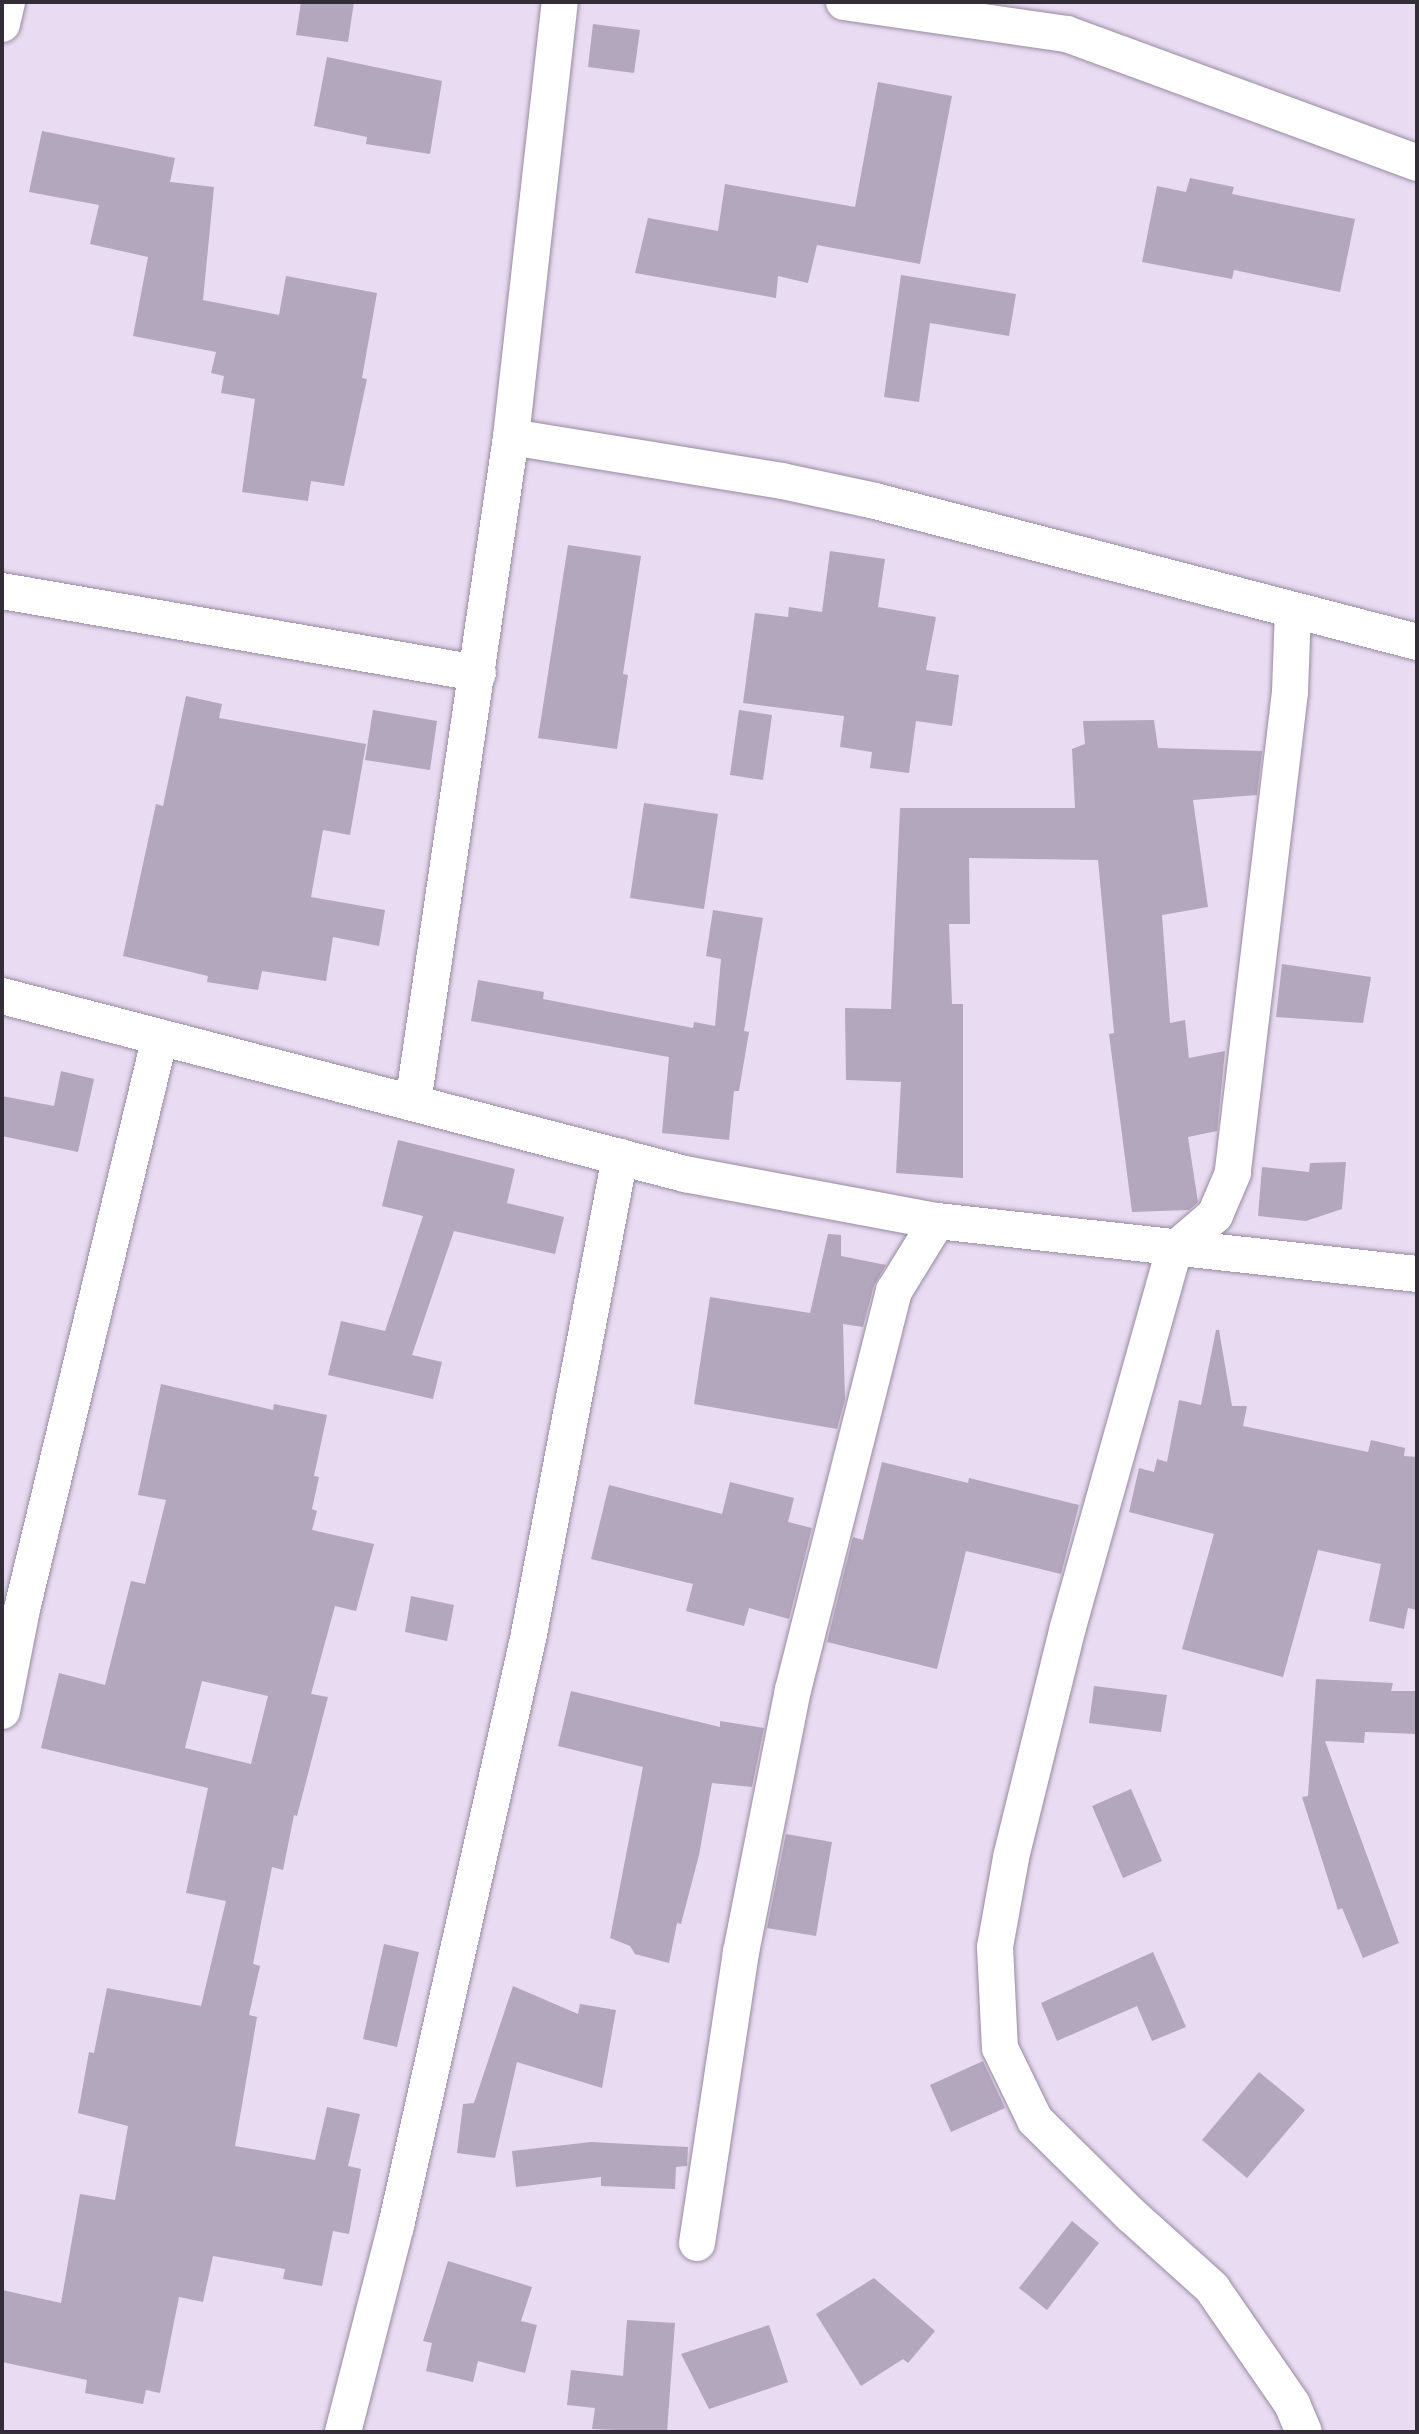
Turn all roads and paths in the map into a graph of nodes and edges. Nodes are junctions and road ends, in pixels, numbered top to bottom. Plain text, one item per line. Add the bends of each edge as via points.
1 (7, 2) edge
2 (560, 2) edge
3 (844, 2) edge
4 (2, 24) edge
5 (1417, 163) edge
6 (511, 437) junction
7 (2, 591) edge
8 (1293, 610) junction
9 (1417, 642) edge
10 (478, 673) junction
11 (2, 996) edge
12 (160, 1037) junction
13 (413, 1103) junction
14 (620, 1157) junction
15 (937, 1221) junction
16 (1174, 1250) junction
17 (1417, 1274) edge
18 (3, 1703) edge
19 (697, 2243) dead end
20 (343, 2432) edge
21 (1304, 2432) edge

1 - 4 street
2 - 6 street
3 - 5 street via 1067,34
6 - 8 street via 875,501
6 - 10 street
7 - 10 street
8 - 9 street
8 - 16 street via 1288,719 1233,1173 1215,1215
10 - 13 street
11 - 12 street
12 - 13 street
12 - 18 street
13 - 14 street
14 - 15 street
14 - 20 street via 528,1639 396,2226
15 - 16 street
15 - 19 street via 894,1291 793,1690 741,1952
16 - 17 street
16 - 21 street via 1068,1627 1011,1858 995,1947 1000,2048 1035,2120 1212,2288 1292,2404

